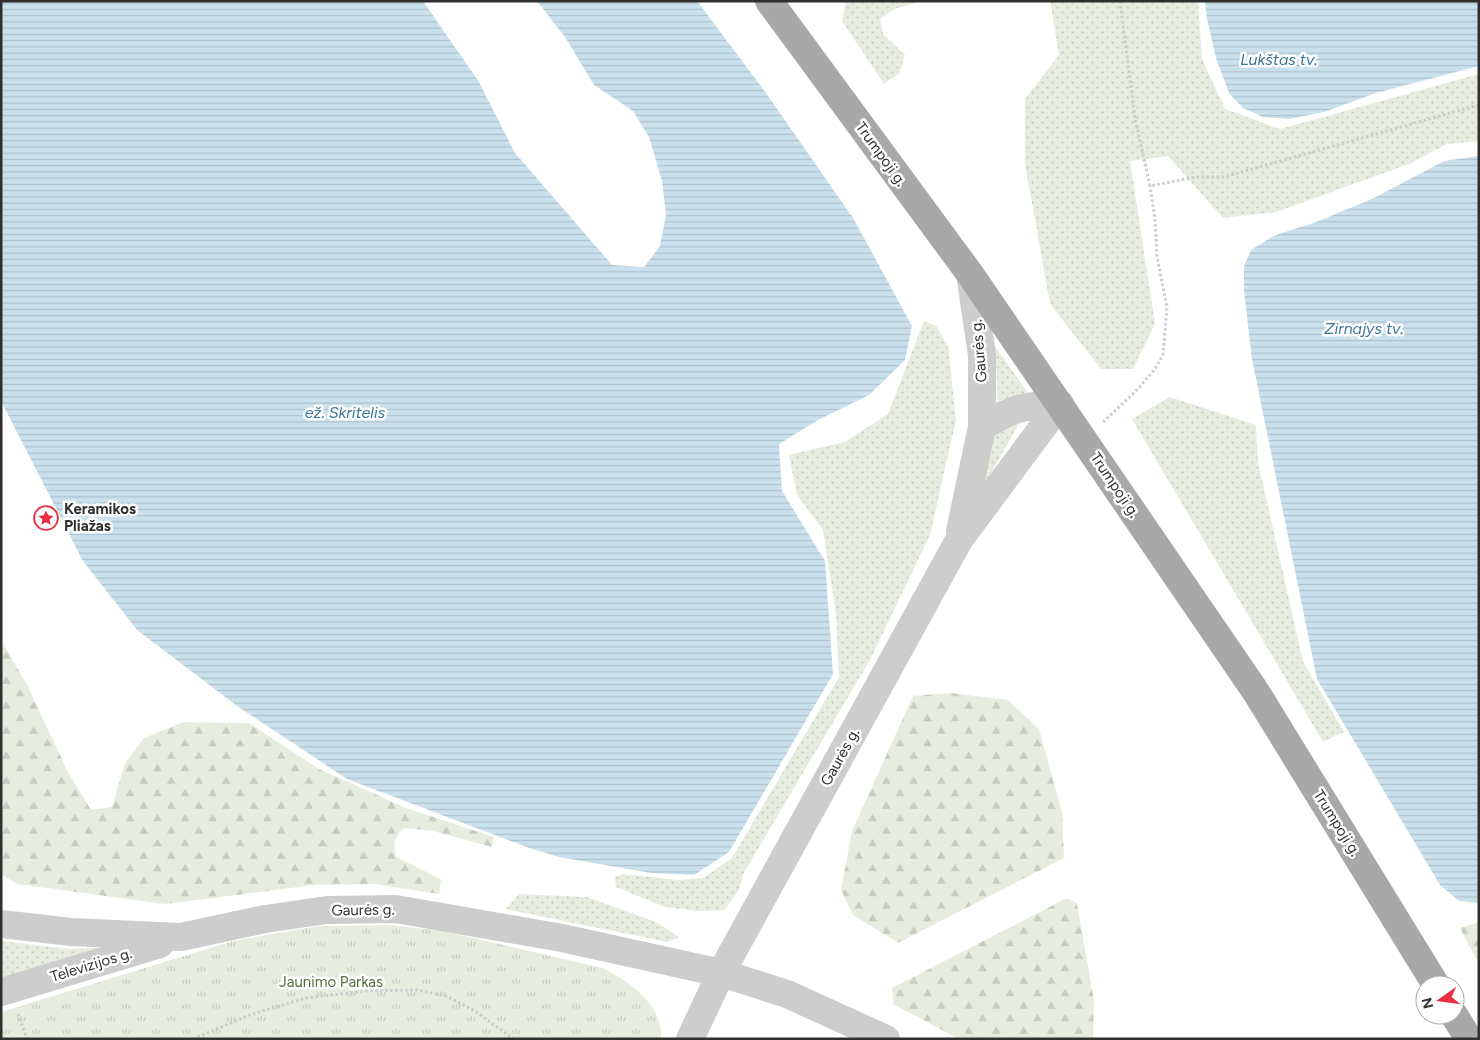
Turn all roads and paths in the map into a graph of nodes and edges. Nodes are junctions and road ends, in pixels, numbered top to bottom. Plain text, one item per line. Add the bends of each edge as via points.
1 (769, 1) edge
2 (1120, 1) edge
3 (1479, 105) edge
4 (1150, 186) junction
5 (970, 274) junction
6 (1060, 404) junction
7 (982, 427) junction
8 (1082, 437) junction
9 (959, 540) junction
10 (1, 924) edge
11 (181, 938) junction
12 (721, 973) junction
13 (1430, 975) edge
14 (1, 992) edge
15 (1460, 1025) edge
16 (193, 1039) edge
17 (514, 1039) edge
18 (690, 1039) edge
19 (886, 1039) edge
20 (1468, 1039) edge

1 - 5 main road, Trumpoji g.
2 - 4 path via 1135,118
3 - 4 path via 1224,177 1196,177
4 - 8 path via 1157,257 1167,307 1163,356 1131,396
5 - 6 main road, Trumpoji g.
5 - 7 street, Gaurės g. via 982,355
6 - 7 street via 1007,411
6 - 8 main road, Trumpoji g.
6 - 9 street, Gaurės g.
7 - 9 street, Gaurės g.
8 - 13 main road, Trumpoji g. via 1256,692
9 - 12 street, Gaurės g.
10 - 11 street, Gaurės g. via 79,933
11 - 12 street, Gaurės g. via 265,919 327,910 396,909 562,938
11 - 14 street, Televizijos g.
12 - 18 street, Gaurės g.
12 - 19 street, Gaurės g. via 788,994
15 - 20 main road
16 - 17 path via 252,1014 306,998 407,990 446,996 475,1011

